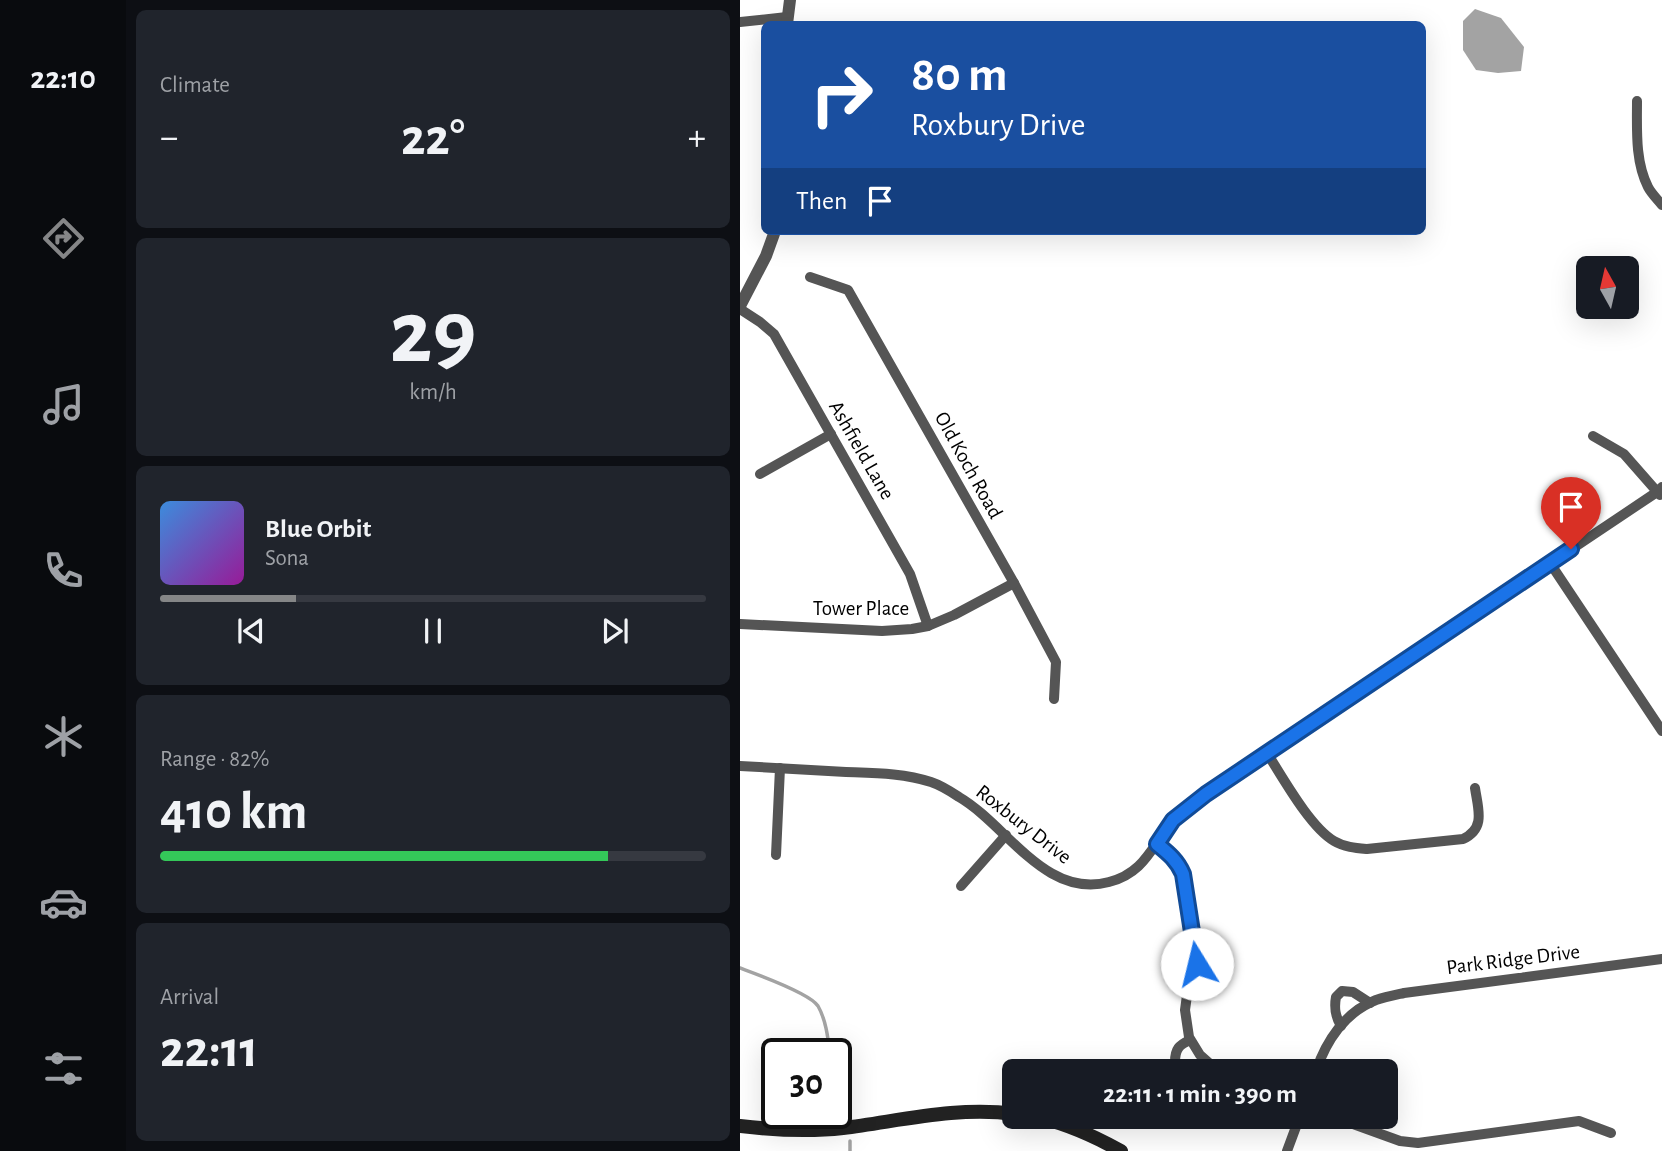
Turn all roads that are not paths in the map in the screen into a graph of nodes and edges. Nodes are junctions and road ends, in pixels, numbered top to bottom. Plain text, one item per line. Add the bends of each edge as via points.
1 (790, 0) edge
2 (787, 21) edge
3 (740, 22) edge
4 (761, 22) edge
5 (1637, 102) dead end
6 (1662, 205) edge
7 (774, 235) edge
8 (811, 277) dead end
9 (740, 308) edge
10 (831, 434) junction
11 (1593, 436) dead end
12 (760, 474) dead end
13 (1660, 492) edge
14 (1550, 564) junction
15 (1014, 583) junction
16 (740, 624) edge
17 (928, 626) junction
18 (1054, 699) dead end
19 (1662, 731) edge
20 (1267, 753) junction
21 (740, 766) edge
22 (780, 768) junction
23 (1475, 788) dead end
24 (1006, 835) junction
25 (1157, 844) junction
26 (776, 855) dead end
27 (961, 886) dead end
28 (1662, 959) edge
29 (1370, 1003) junction
30 (1341, 1026) junction
31 (1190, 1040) junction
32 (1175, 1059) edge
33 (1204, 1059) edge
34 (1321, 1059) edge
35 (1002, 1113) edge
36 (740, 1126) edge
37 (1074, 1129) edge
38 (1295, 1129) edge
39 (1367, 1129) edge
40 (1612, 1133) dead end
41 (1122, 1151) edge
42 (1287, 1151) edge

1 - 2 street
3 - 4 street
5 - 6 street via 1640,168
7 - 9 street
8 - 15 street, Old Koch Road via 848,290
9 - 10 street, Ashfield Lane via 774,334
10 - 12 street
10 - 17 street, Ashfield Lane via 910,574
11 - 13 street via 1624,454
13 - 14 street, Roxbury Drive
14 - 19 street
14 - 20 street, Roxbury Drive
15 - 17 street, Tower Place
15 - 18 street, Old Koch Road via 1056,662
16 - 17 street, Tower Place via 882,631
20 - 23 street via 1319,830 1352,848 1471,835 1479,821
20 - 25 street, Roxbury Drive via 1173,820
21 - 22 street, Roxbury Drive
22 - 24 street, Roxbury Drive via 897,775 933,782 962,798
22 - 26 street
24 - 25 street, Roxbury Drive via 1044,869 1087,886 1129,873
24 - 27 street
25 - 31 street via 1179,864 1183,874 1197,964 1185,1010
28 - 29 street, Park Ridge Drive via 1404,993
29 - 30 street, Park Ridge Drive
29 - 30 street via 1342,991 1335,1007
30 - 34 street, Park Ridge Drive
31 - 32 street via 1175,1051
31 - 33 street
35 - 36 main road via 931,1114 826,1129
37 - 41 main road
38 - 42 street
39 - 40 street via 1418,1143 1579,1121

